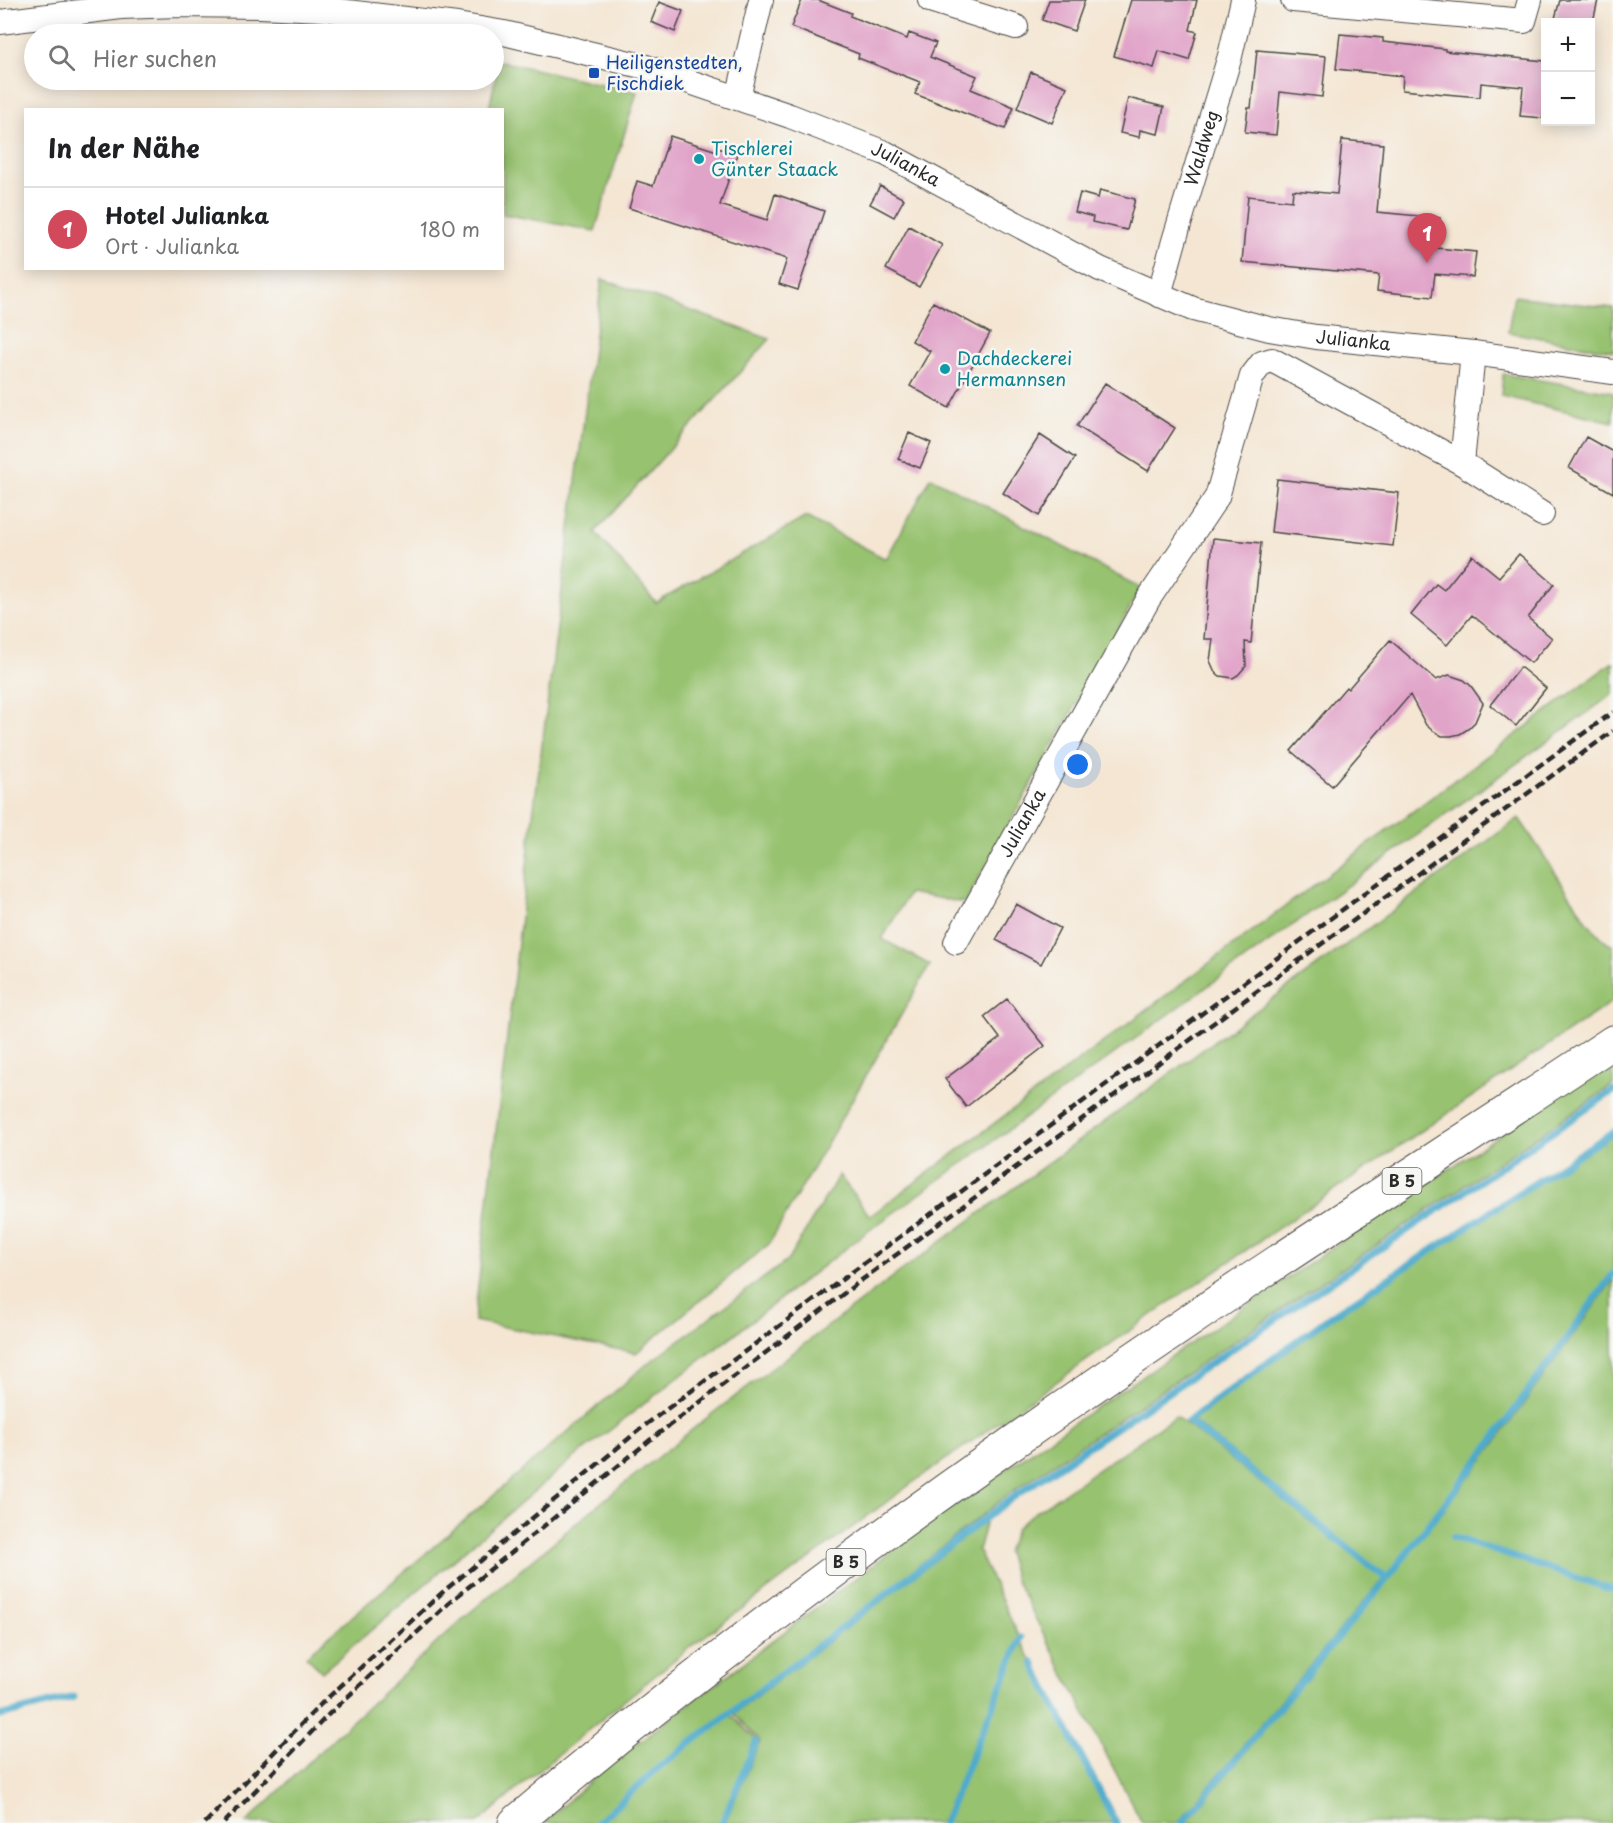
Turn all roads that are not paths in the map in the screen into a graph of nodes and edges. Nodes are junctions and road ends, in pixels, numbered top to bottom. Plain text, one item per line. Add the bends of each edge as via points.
1 (761, 0) edge
2 (930, 0) edge
3 (1243, 0) edge
4 (1293, 0) edge
5 (1530, 0) edge
6 (49, 8) edge
7 (0, 22) edge
8 (457, 24) edge
9 (1017, 27) dead end
10 (504, 33) edge
11 (738, 98) junction
12 (1159, 295) junction
13 (1473, 353) junction
14 (1613, 372) edge
15 (1462, 463) junction
16 (1542, 514) dead end
17 (956, 942) dead end
18 (1613, 1042) edge
19 (515, 1823) edge

1 - 11 street
2 - 9 street
3 - 12 street, Waldweg
4 - 5 street via 1524,21
6 - 7 street, Julianka
6 - 8 street, Julianka via 260,6
10 - 11 street, Julianka via 636,64
11 - 12 street, Julianka via 885,153 1100,269
12 - 13 street, Julianka via 1193,309 1269,329
13 - 14 street, Julianka
13 - 15 street
15 - 16 street, Julianka
15 - 17 street, Julianka via 1272,360 1262,363 1252,376 1217,497 1149,598
18 - 19 highway, B 5 via 1191,1320 986,1461 783,1609

